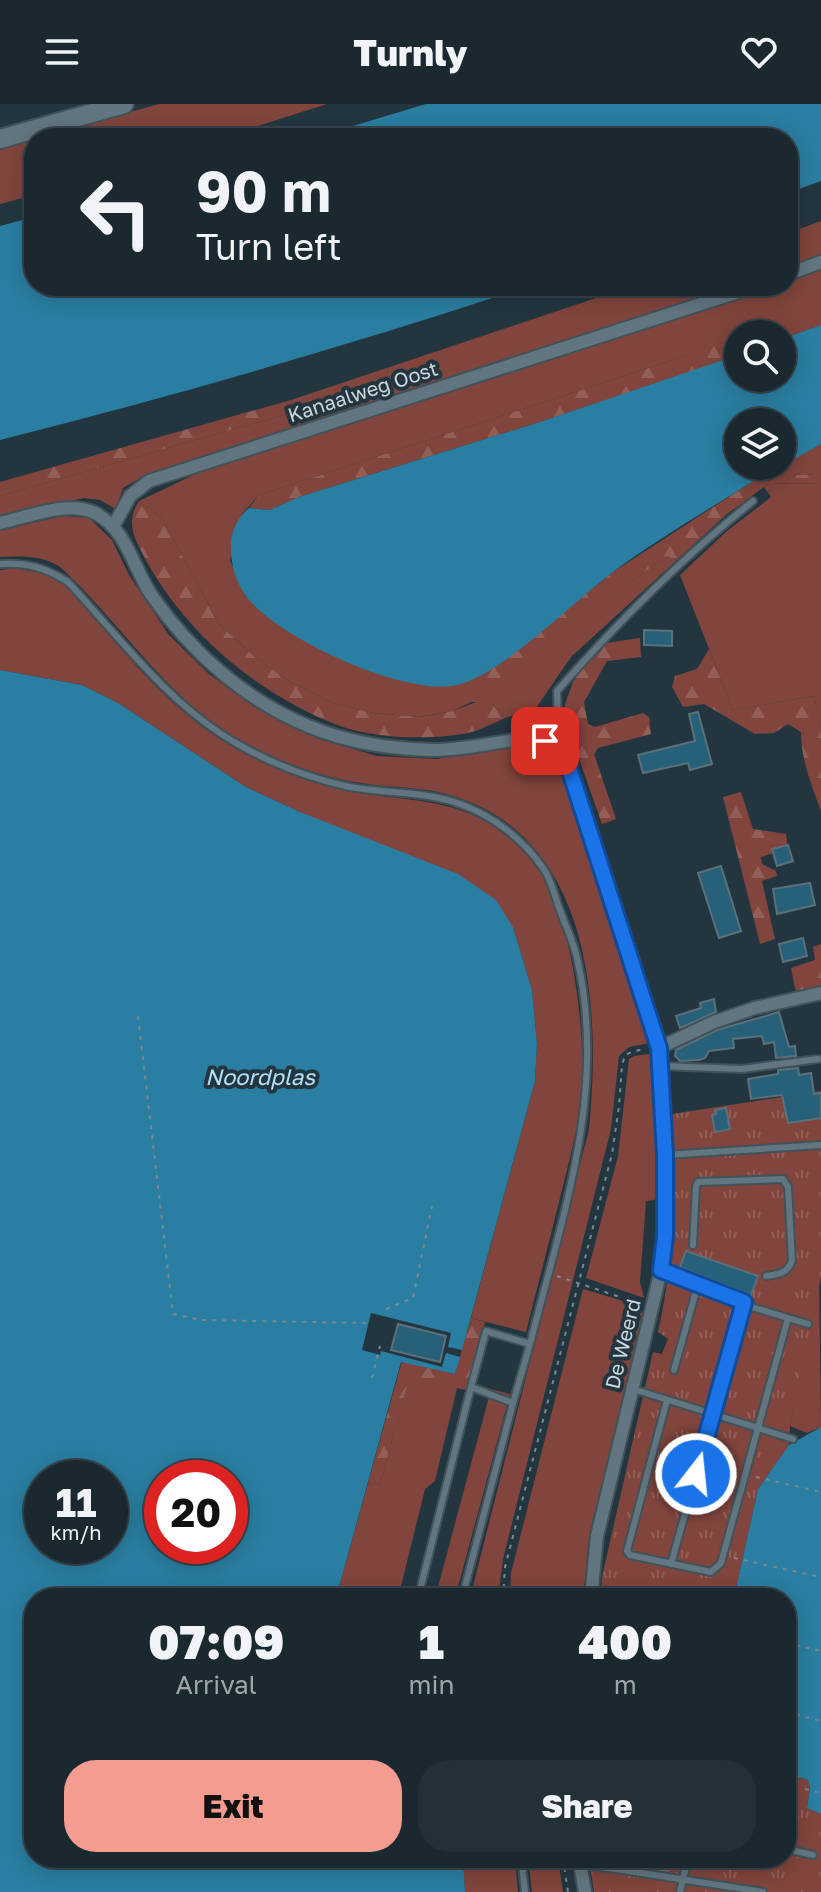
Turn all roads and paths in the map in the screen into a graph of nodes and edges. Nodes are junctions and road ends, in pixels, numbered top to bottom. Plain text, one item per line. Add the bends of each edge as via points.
1 (124, 104) edge
2 (39, 128) edge
3 (24, 132) edge
4 (0, 139) edge
5 (821, 262) edge
6 (798, 270) edge
7 (726, 296) edge
8 (753, 501) dead end
9 (0, 523) edge
10 (114, 525) junction
11 (0, 564) edge
12 (553, 745) junction
13 (821, 993) edge
14 (138, 1016) dead end
15 (659, 1048) junction
16 (818, 1059) dead end
17 (661, 1066) junction
18 (821, 1145) edge
19 (665, 1155) junction
20 (432, 1206) dead end
21 (693, 1245) dead end
22 (661, 1270) junction
23 (548, 1273) junction
24 (766, 1276) dead end
25 (579, 1284) junction
26 (698, 1284) junction
27 (744, 1302) junction
28 (654, 1308) junction
29 (386, 1309) dead end
30 (788, 1318) junction
31 (372, 1323) dead end
32 (808, 1324) dead end
33 (530, 1344) junction
34 (380, 1346) dead end
35 (674, 1370) dead end
36 (372, 1378) dead end
37 (471, 1387) junction
38 (633, 1389) junction
39 (667, 1400) junction
40 (513, 1403) junction
41 (713, 1414) junction
42 (758, 1428) junction
43 (793, 1439) dead end
44 (755, 1477) dead end
45 (821, 1492) edge
46 (729, 1557) dead end
47 (671, 1564) junction
48 (821, 1577) edge
49 (421, 1588) edge
50 (465, 1588) edge
51 (504, 1588) edge
52 (592, 1588) edge
53 (796, 1645) edge
54 (821, 1651) edge
55 (796, 1715) edge
56 (821, 1721) edge
57 (805, 1789) dead end
58 (821, 1793) edge
59 (796, 1851) edge
60 (813, 1855) dead end
61 (522, 1868) edge
62 (564, 1868) edge
63 (580, 1868) edge
64 (606, 1868) edge
65 (686, 1868) edge
66 (683, 1879) junction
67 (525, 1892) edge
68 (568, 1892) edge
69 (585, 1892) edge
70 (680, 1892) edge
71 (763, 1892) edge

1 - 2 main road
3 - 4 main road
5 - 6 street
7 - 10 street, Kanaalweg Oost via 149,481 130,496
8 - 12 lane via 696,547 557,691
9 - 10 street via 71,509 92,512
10 - 12 street via 150,592 205,659 251,694 309,726 369,744 434,750 535,738
11 - 23 lane via 25,563 68,582 168,691 241,746 283,768 351,787 418,793 464,805 511,832 544,869 577,957 588,1036 580,1149
12 - 15 street, De Weerd via 569,768
13 - 15 street via 755,1008
14 - 31 path via 173,1314 201,1320
15 - 17 street, De Weerd
15 - 25 path via 625,1055 612,1154
16 - 17 lane via 742,1069
17 - 19 street, De Weerd
18 - 19 lane
19 - 22 street, De Weerd
20 - 29 path via 413,1298
21 - 24 lane via 698,1182 783,1179 788,1187 792,1261 783,1273
22 - 26 lane
22 - 28 street, De Weerd
23 - 25 path
23 - 33 lane
25 - 28 path
25 - 51 path
26 - 27 lane
26 - 35 lane
27 - 30 lane
27 - 41 lane
28 - 38 street, De Weerd
30 - 32 lane
30 - 42 lane
33 - 37 lane via 486,1331
33 - 40 lane
34 - 36 path
37 - 40 lane
37 - 49 lane
38 - 39 lane
38 - 52 street, De Weerd via 597,1536
39 - 41 lane
39 - 47 lane via 627,1551
40 - 50 lane
41 - 42 lane
41 - 47 lane
42 - 43 lane
42 - 47 lane via 721,1563 705,1572
44 - 45 path
46 - 48 path
53 - 54 path
55 - 56 path
57 - 58 path
59 - 60 lane
61 - 67 lane
62 - 68 path
63 - 69 street
64 - 66 lane
65 - 66 lane
66 - 70 lane
66 - 71 lane

